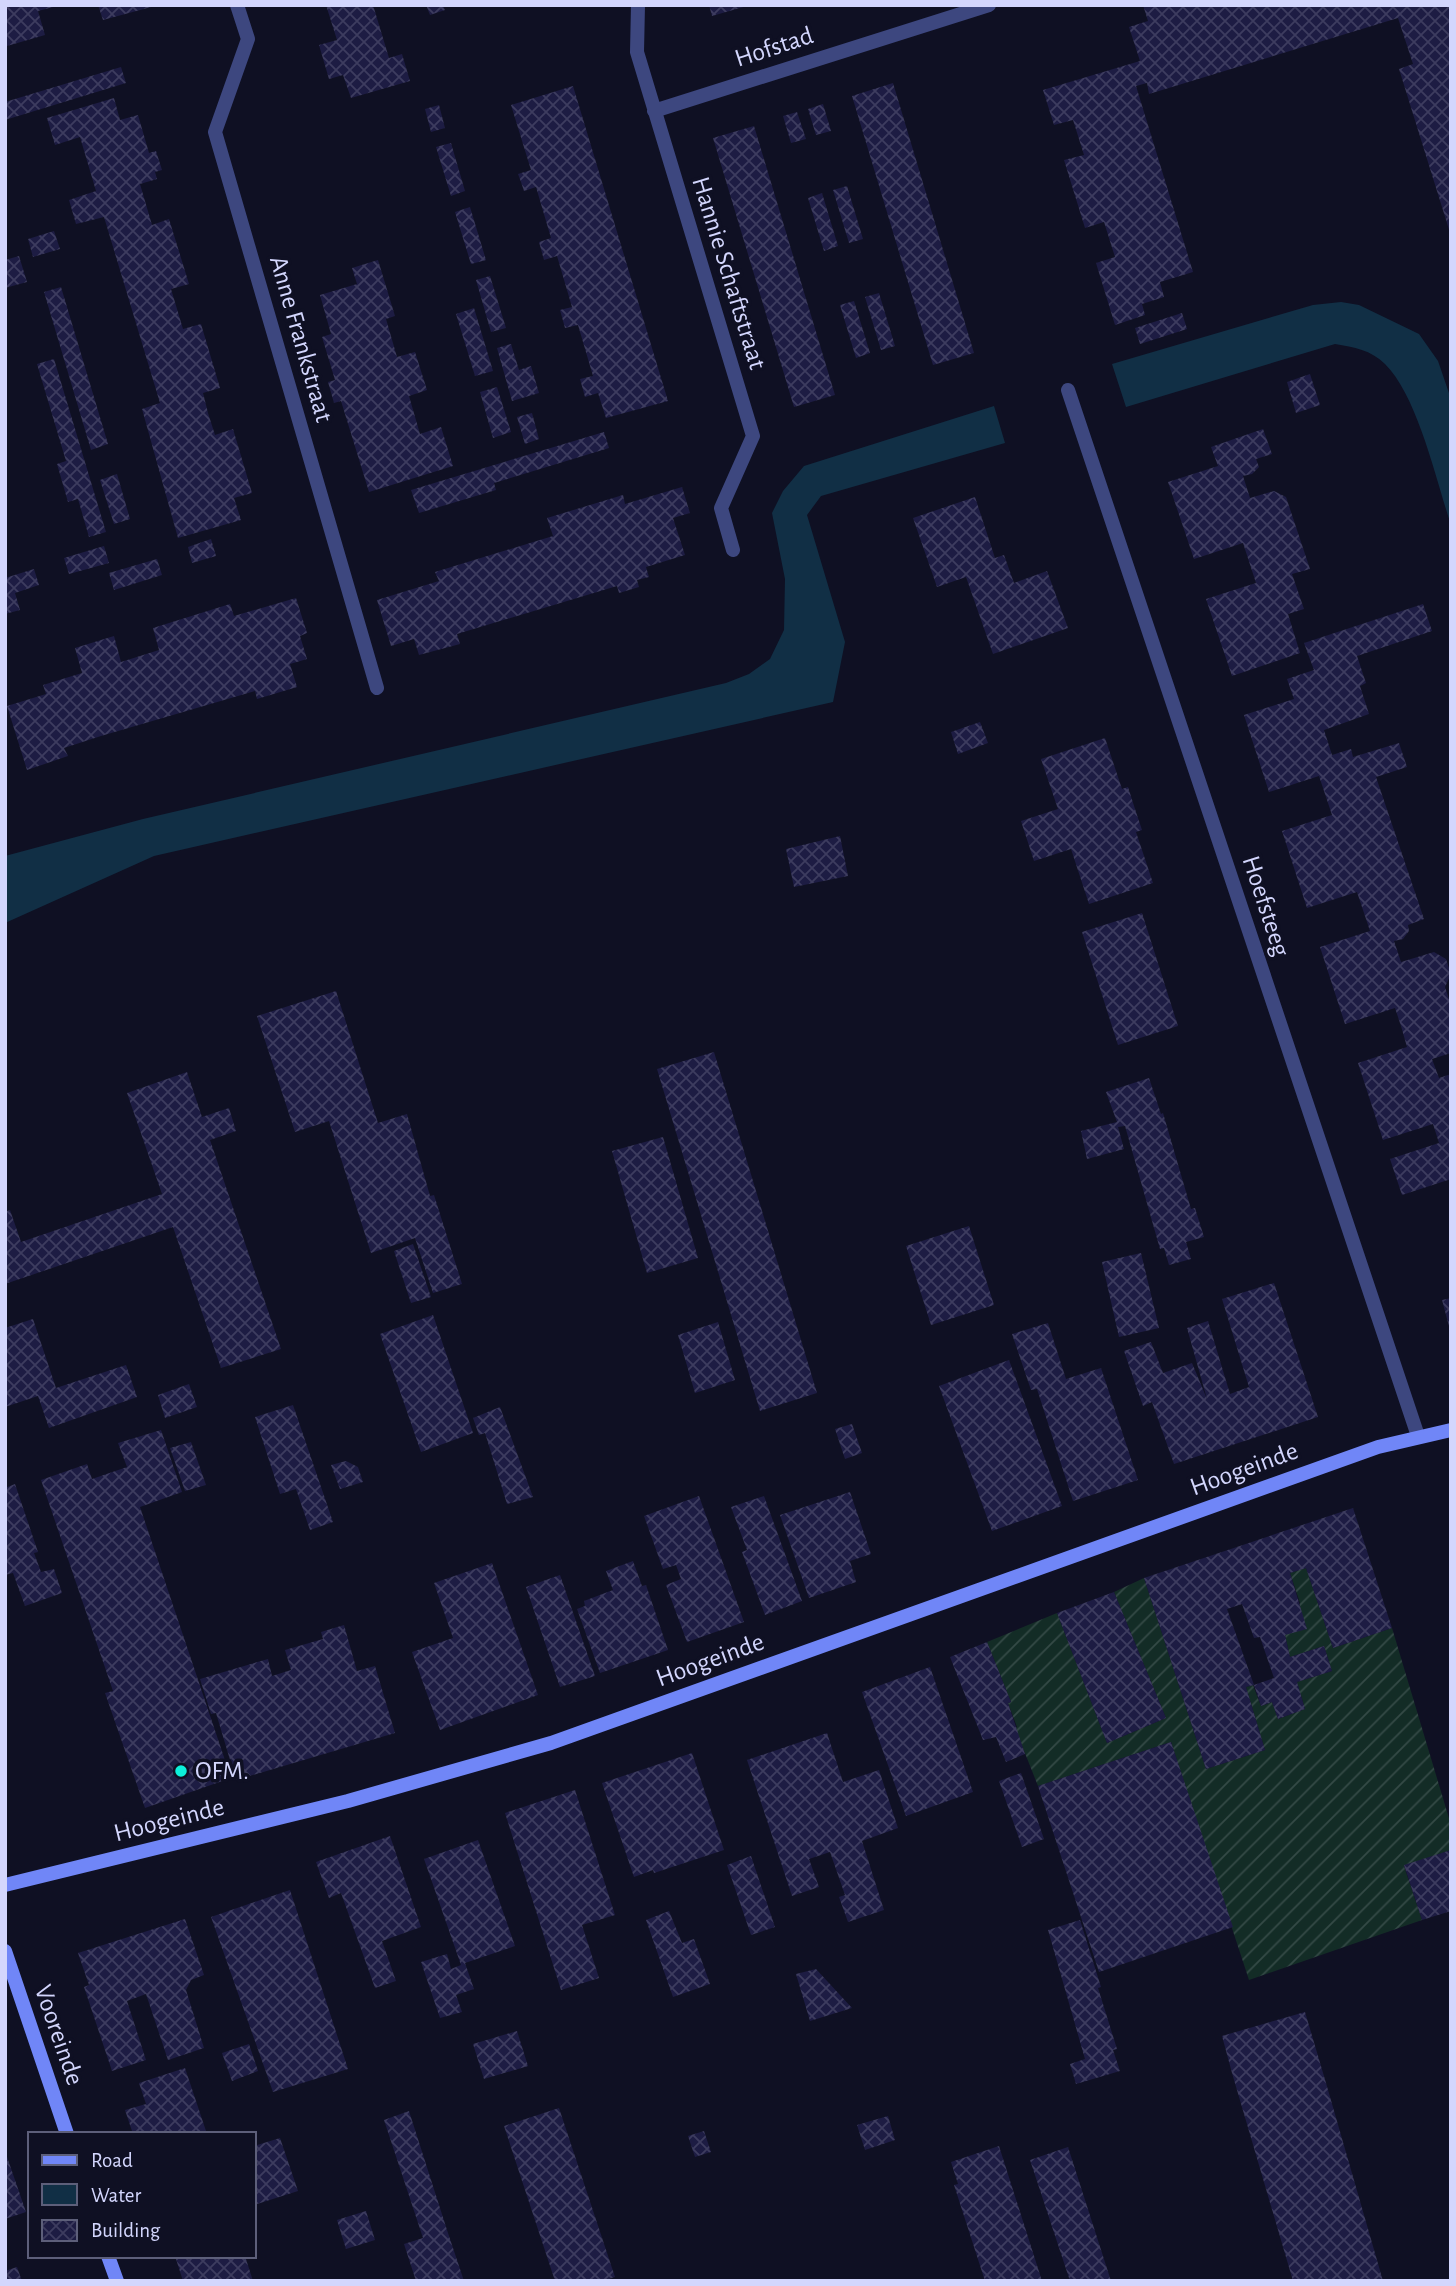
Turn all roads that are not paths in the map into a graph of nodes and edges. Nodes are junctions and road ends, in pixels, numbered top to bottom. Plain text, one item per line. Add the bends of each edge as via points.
1 (237, 5) edge
2 (638, 5) edge
3 (989, 5) edge
4 (653, 111) junction
5 (1068, 390) dead end
6 (733, 550) dead end
7 (377, 688) dead end
8 (1451, 1430) edge
9 (1418, 1436) junction
10 (5, 1885) edge
11 (5, 1951) edge
12 (66, 2132) edge
13 (109, 2258) edge
14 (117, 2281) edge

1 - 7 street, Anne Frankstraat via 248,39 215,132
2 - 4 street, Hannie Schaftstraat via 637,52
3 - 4 street, Hofstad
4 - 6 street, Hannie Schaftstraat via 753,436 721,508
5 - 9 street, Hoefsteeg
8 - 9 main road, Hoogeinde
9 - 10 main road, Hoogeinde via 551,1743 348,1801
11 - 12 main road, Vooreinde
13 - 14 main road

